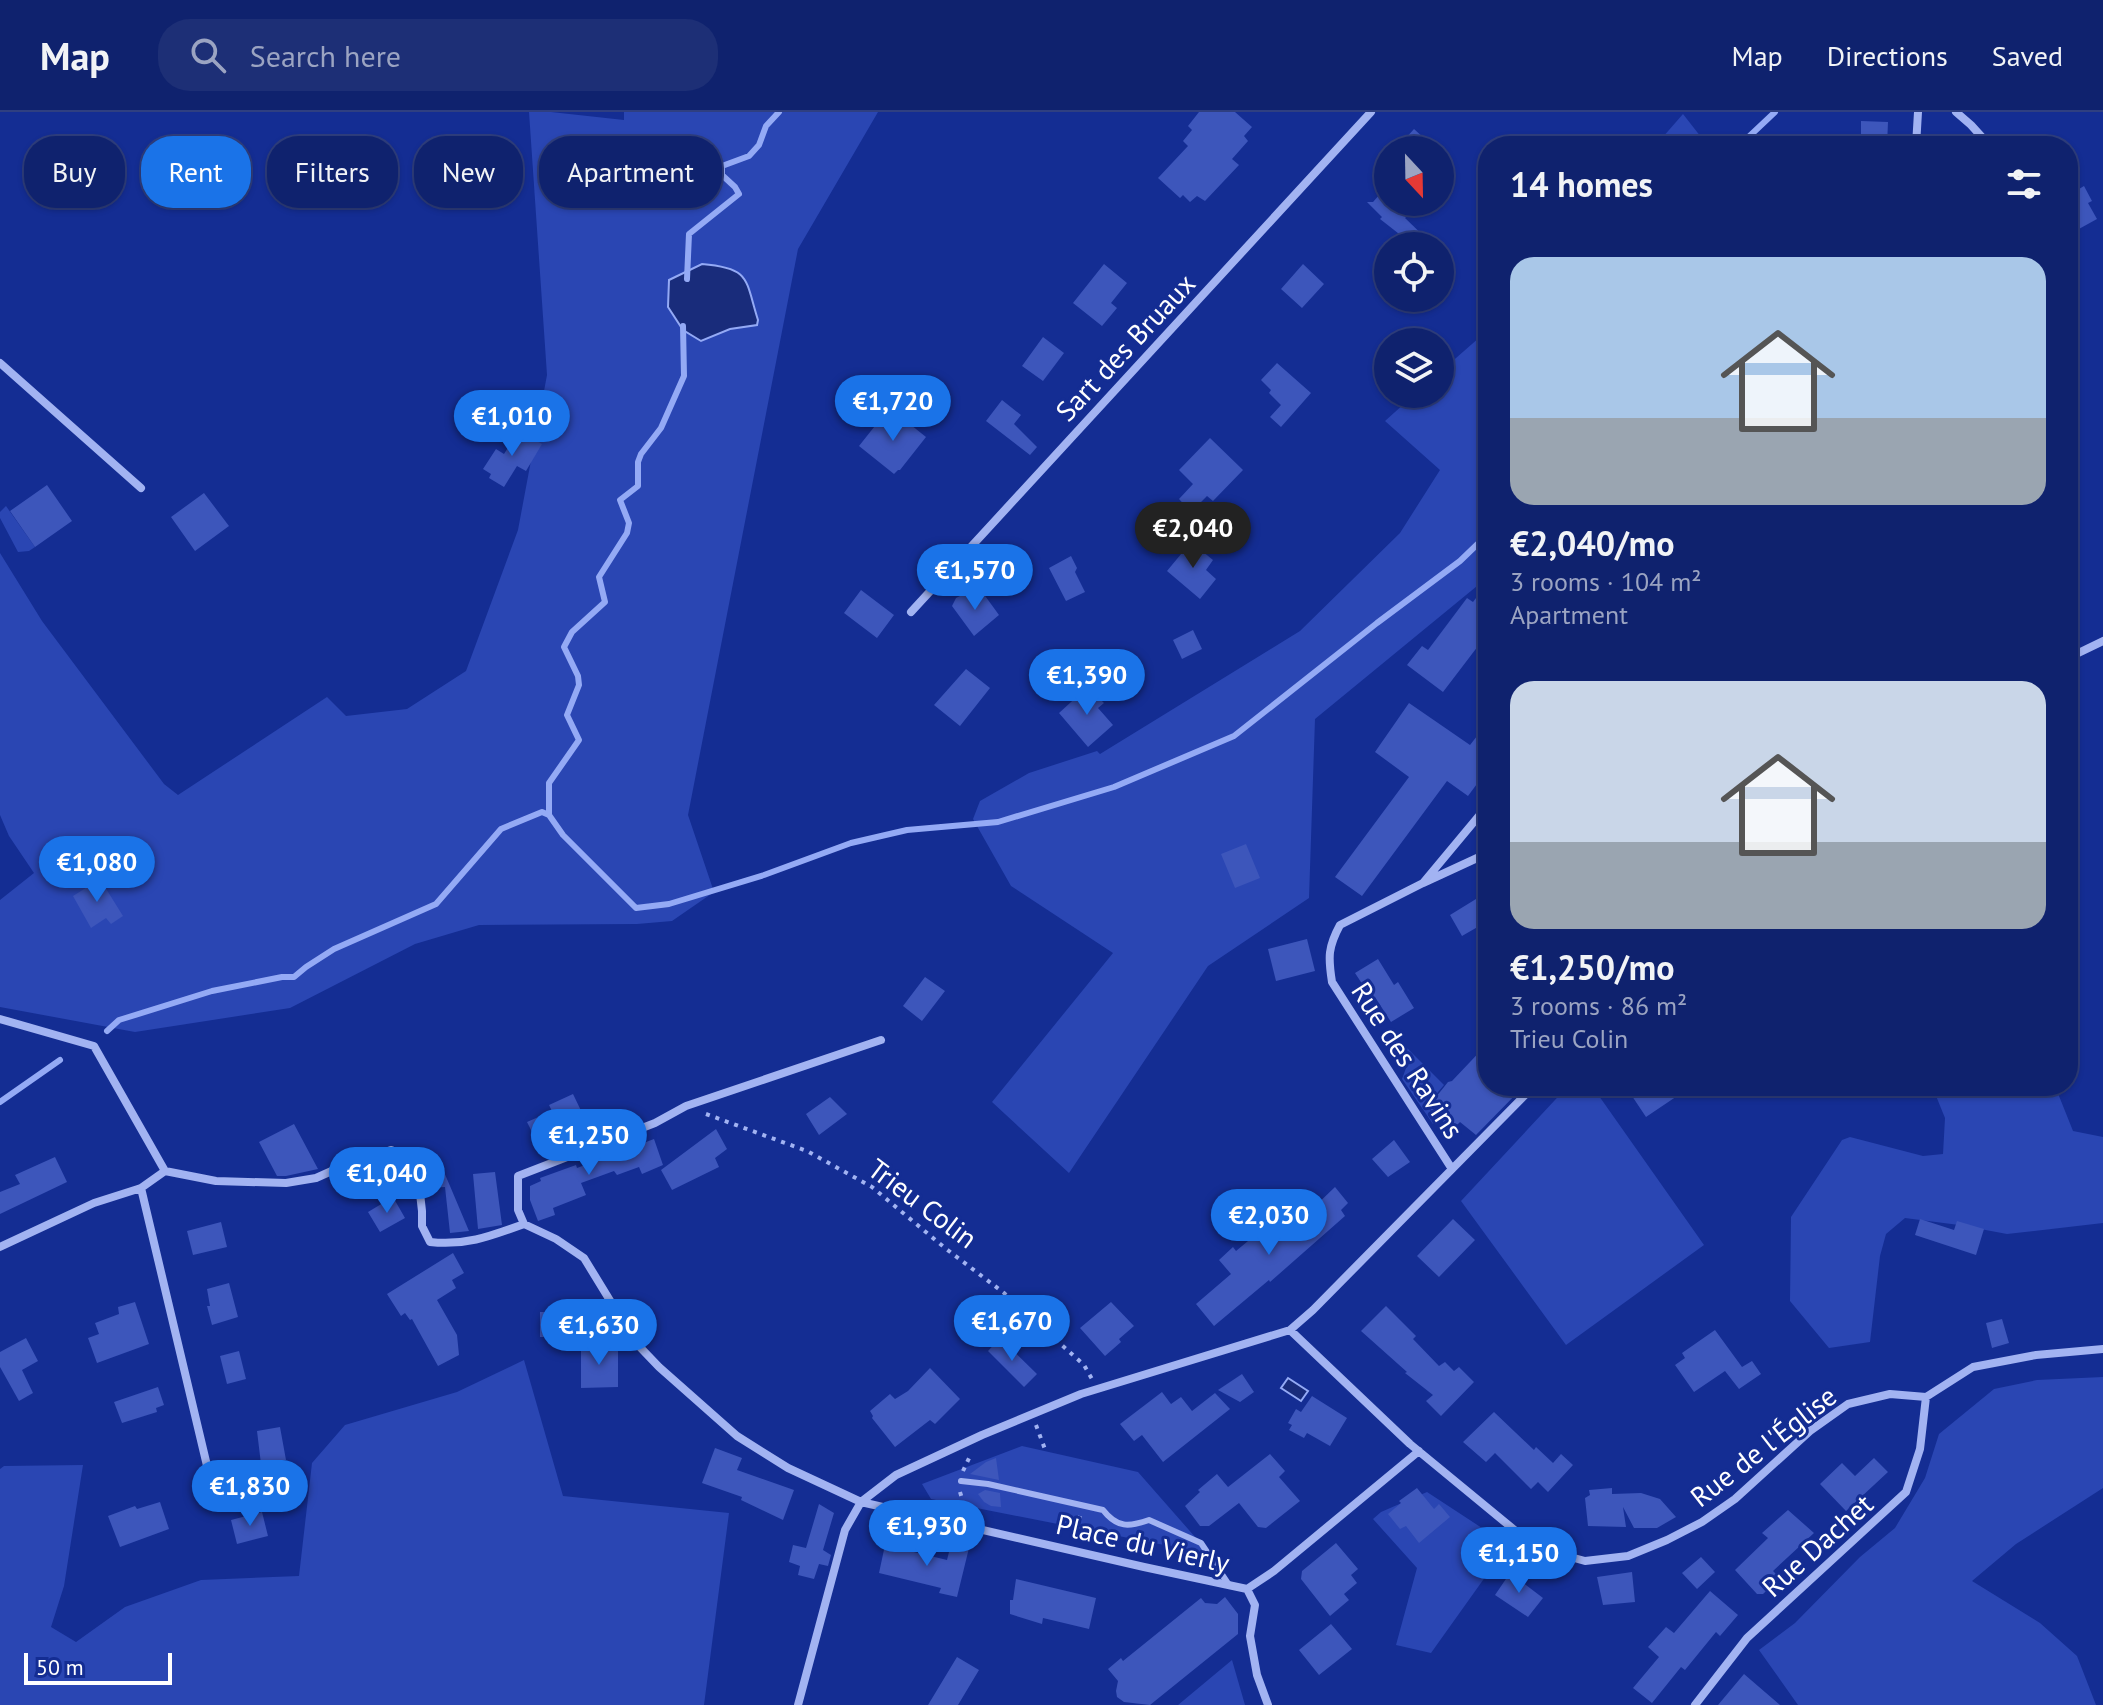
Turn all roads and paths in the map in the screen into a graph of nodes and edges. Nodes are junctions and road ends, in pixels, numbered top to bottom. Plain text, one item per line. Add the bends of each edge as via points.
1 (1371, 112) edge
2 (1918, 112) edge
3 (1956, 112) edge
4 (1917, 136) edge
5 (1980, 136) edge
6 (0, 363) edge
7 (141, 488) dead end
8 (911, 612) dead end
9 (2103, 641) edge
10 (2078, 653) edge
11 (1478, 817) edge
12 (1478, 858) edge
13 (1423, 883) junction
14 (0, 1019) edge
15 (881, 1040) dead end
16 (1524, 1096) edge
17 (686, 1106) junction
18 (1452, 1169) junction
19 (165, 1171) junction
20 (141, 1188) junction
21 (524, 1224) junction
22 (0, 1247) edge
23 (1290, 1330) junction
24 (2103, 1349) edge
25 (1098, 1388) junction
26 (1926, 1397) junction
27 (1032, 1415) junction
28 (1419, 1451) junction
29 (1046, 1452) dead end
30 (969, 1459) dead end
31 (966, 1465) dead end
32 (209, 1474) dead end
33 (961, 1481) dead end
34 (861, 1502) junction
35 (1229, 1585) junction
36 (1247, 1589) junction
37 (798, 1705) edge
38 (1268, 1705) edge
39 (1695, 1705) edge

1 - 8 street, Sart des Bruaux
2 - 4 street
3 - 5 street
6 - 7 street
9 - 10 street
11 - 13 street
12 - 13 street, Rue des Ravins
13 - 18 street, Rue des Ravins via 1340,925 1328,957 1332,982
14 - 19 street via 94,1046
15 - 17 street
16 - 18 street
17 - 21 street via 518,1176 518,1210
17 - 25 path, Trieu Colin via 807,1151 872,1187 1004,1293 1084,1365
18 - 23 street
19 - 20 street
19 - 21 street via 216,1181 286,1183 316,1178 391,1150 410,1157 418,1176 422,1226 430,1242 470,1242
20 - 22 street via 94,1203
20 - 32 street
21 - 34 street, Place du Vierly via 584,1258 636,1343 737,1436 788,1468
23 - 25 street
23 - 28 street, Rue de l'Église
24 - 26 street via 1973,1367
25 - 27 street
26 - 28 street, Rue de l'Église via 1890,1394 1848,1404 1702,1522 1628,1556 1607,1559 1585,1561 1523,1537
26 - 39 street, Rue Dachet via 1920,1449 1906,1492 1747,1638
27 - 29 path
27 - 34 street via 896,1475
28 - 36 street, Place du Vierly
30 - 31 path
33 - 35 lane via 1103,1510 1119,1524 1149,1520 1201,1543
34 - 35 street, Place du Vierly
34 - 37 street via 845,1530
35 - 36 street, Place du Vierly
36 - 38 street via 1255,1605 1250,1636 1254,1662

